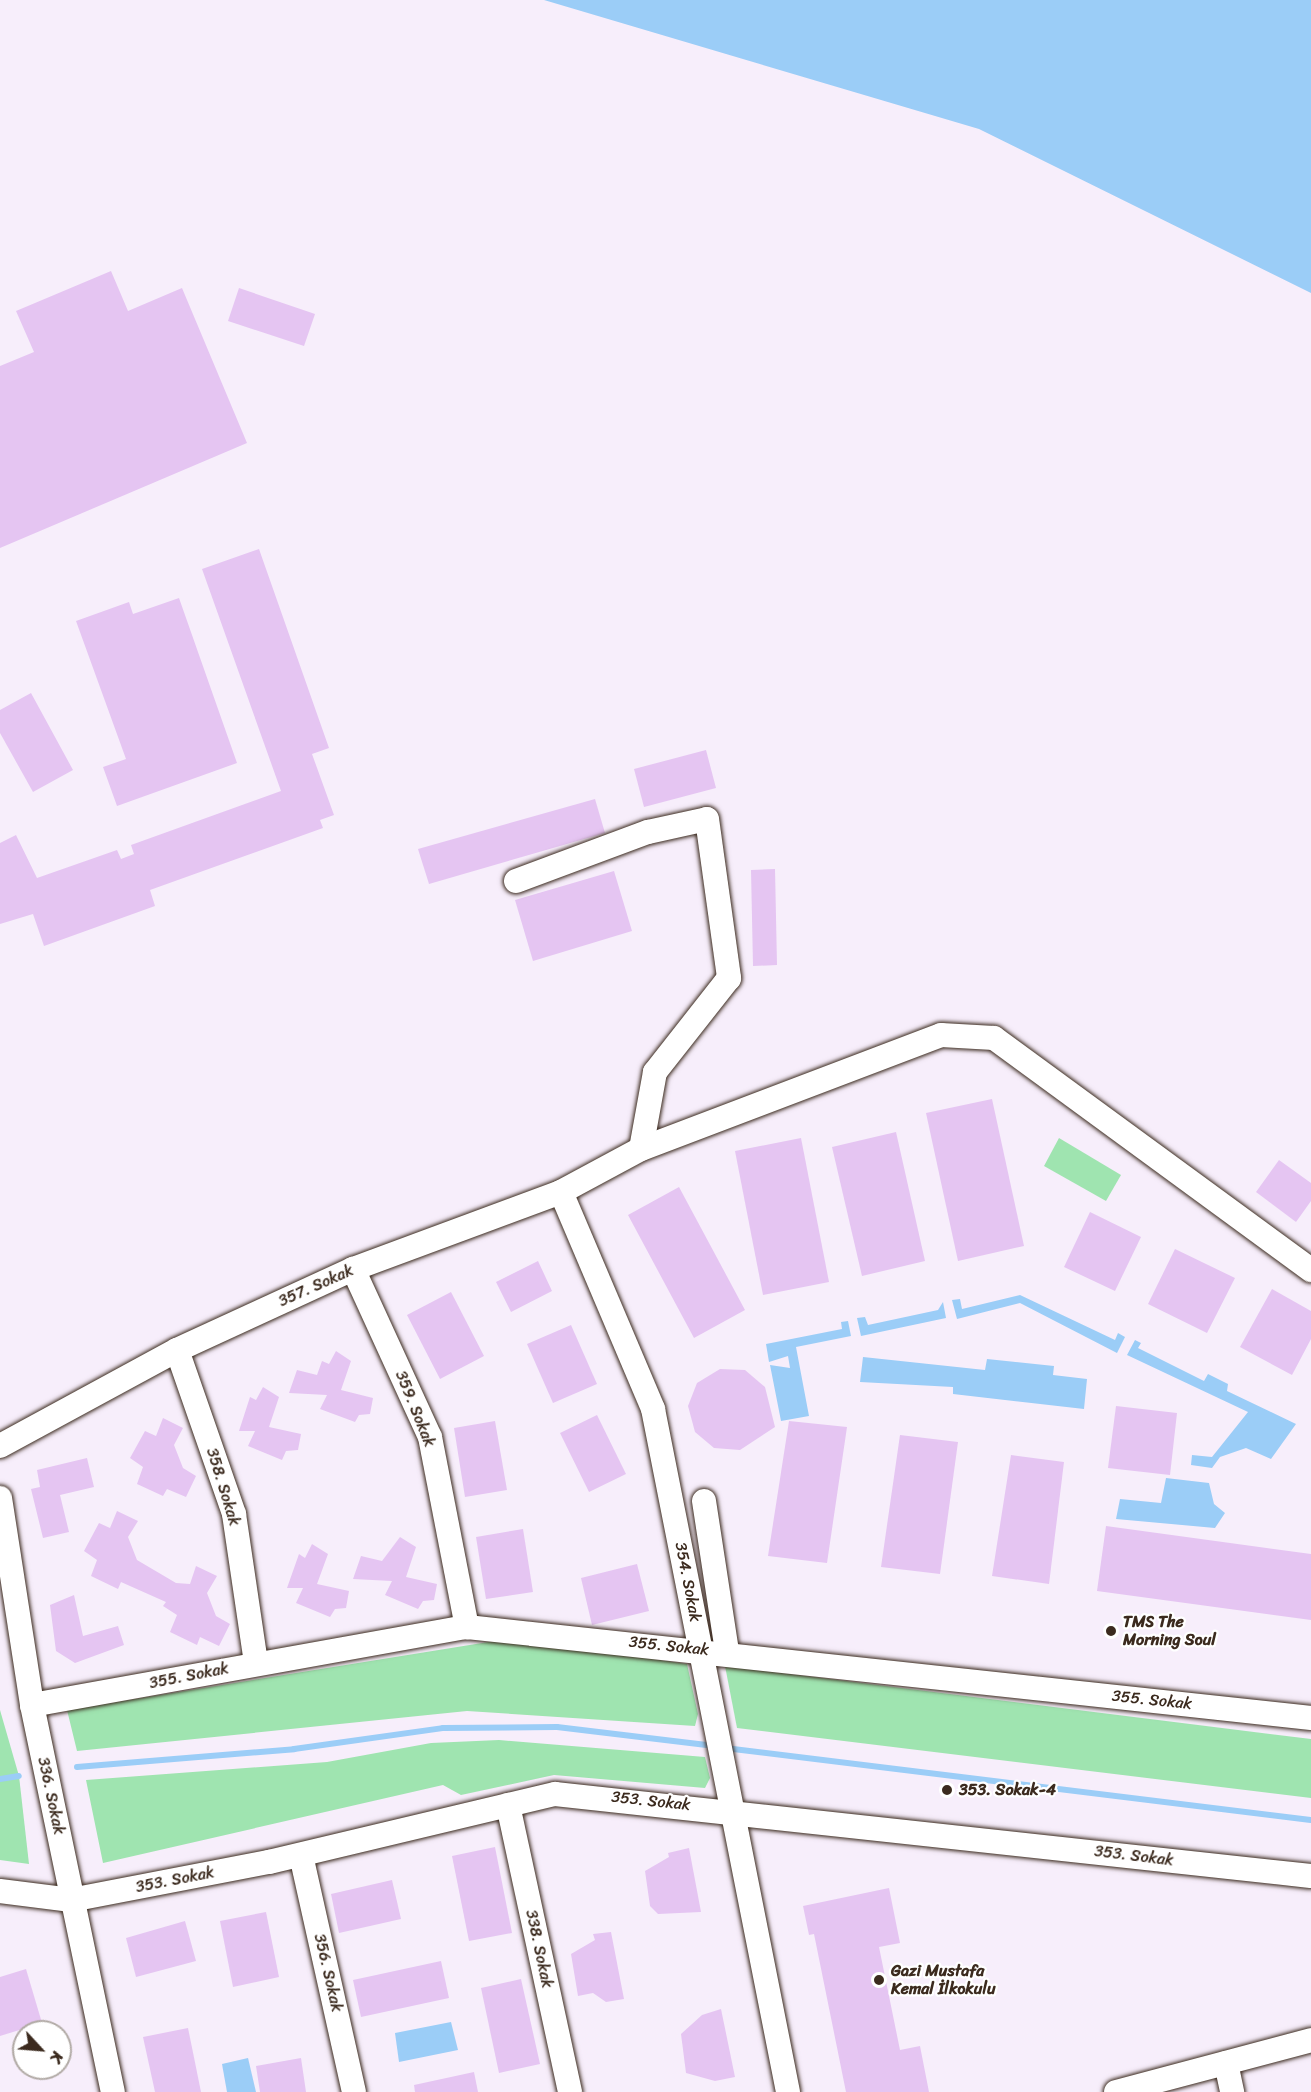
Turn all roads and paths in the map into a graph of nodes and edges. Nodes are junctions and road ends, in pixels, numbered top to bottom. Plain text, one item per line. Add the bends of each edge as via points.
1 (516, 881) dead end
2 (642, 1149) junction
3 (561, 1192) junction
4 (353, 1269) junction
5 (1311, 1270) edge
6 (177, 1350) junction
7 (0, 1446) edge
8 (0, 1497) edge
9 (704, 1501) dead end
10 (467, 1627) junction
11 (702, 1649) junction
12 (727, 1652) junction
13 (256, 1663) junction
14 (32, 1705) junction
15 (1311, 1718) edge
16 (508, 1805) junction
17 (734, 1810) junction
18 (301, 1855) junction
19 (1311, 1876) edge
20 (0, 1891) edge
21 (71, 1900) junction
22 (1311, 2040) edge
23 (1226, 2063) junction
24 (113, 2092) edge
25 (354, 2092) edge
26 (570, 2092) edge
27 (788, 2092) edge
28 (1116, 2092) edge
29 (1232, 2092) edge

1 - 2 street via 648,832 707,819 729,978 655,1072
2 - 3 street, 357. Sokak
2 - 5 street, 357. Sokak via 941,1035 994,1038
3 - 4 street, 357. Sokak
3 - 11 street, 354. Sokak via 653,1409
4 - 6 street, 357. Sokak
4 - 10 street, 359. Sokak via 430,1437
6 - 7 street, 357. Sokak
6 - 13 street, 358. Sokak via 234,1514
8 - 14 street, 336. Sokak
9 - 12 street
10 - 11 street, 355. Sokak
10 - 13 street, 355. Sokak
11 - 12 street, 355. Sokak
11 - 17 street, 354. Sokak
12 - 15 street, 355. Sokak
13 - 14 street, 355. Sokak
14 - 21 street, 336. Sokak
16 - 17 street, 353. Sokak via 555,1794
16 - 18 street, 353. Sokak
16 - 26 street, 338. Sokak
17 - 19 street, 353. Sokak
17 - 27 street, 354. Sokak
18 - 21 street, 353. Sokak
18 - 25 street, 356. Sokak
20 - 21 street, 353. Sokak
21 - 24 street, 336. Sokak
22 - 23 street
23 - 28 street
23 - 29 street

